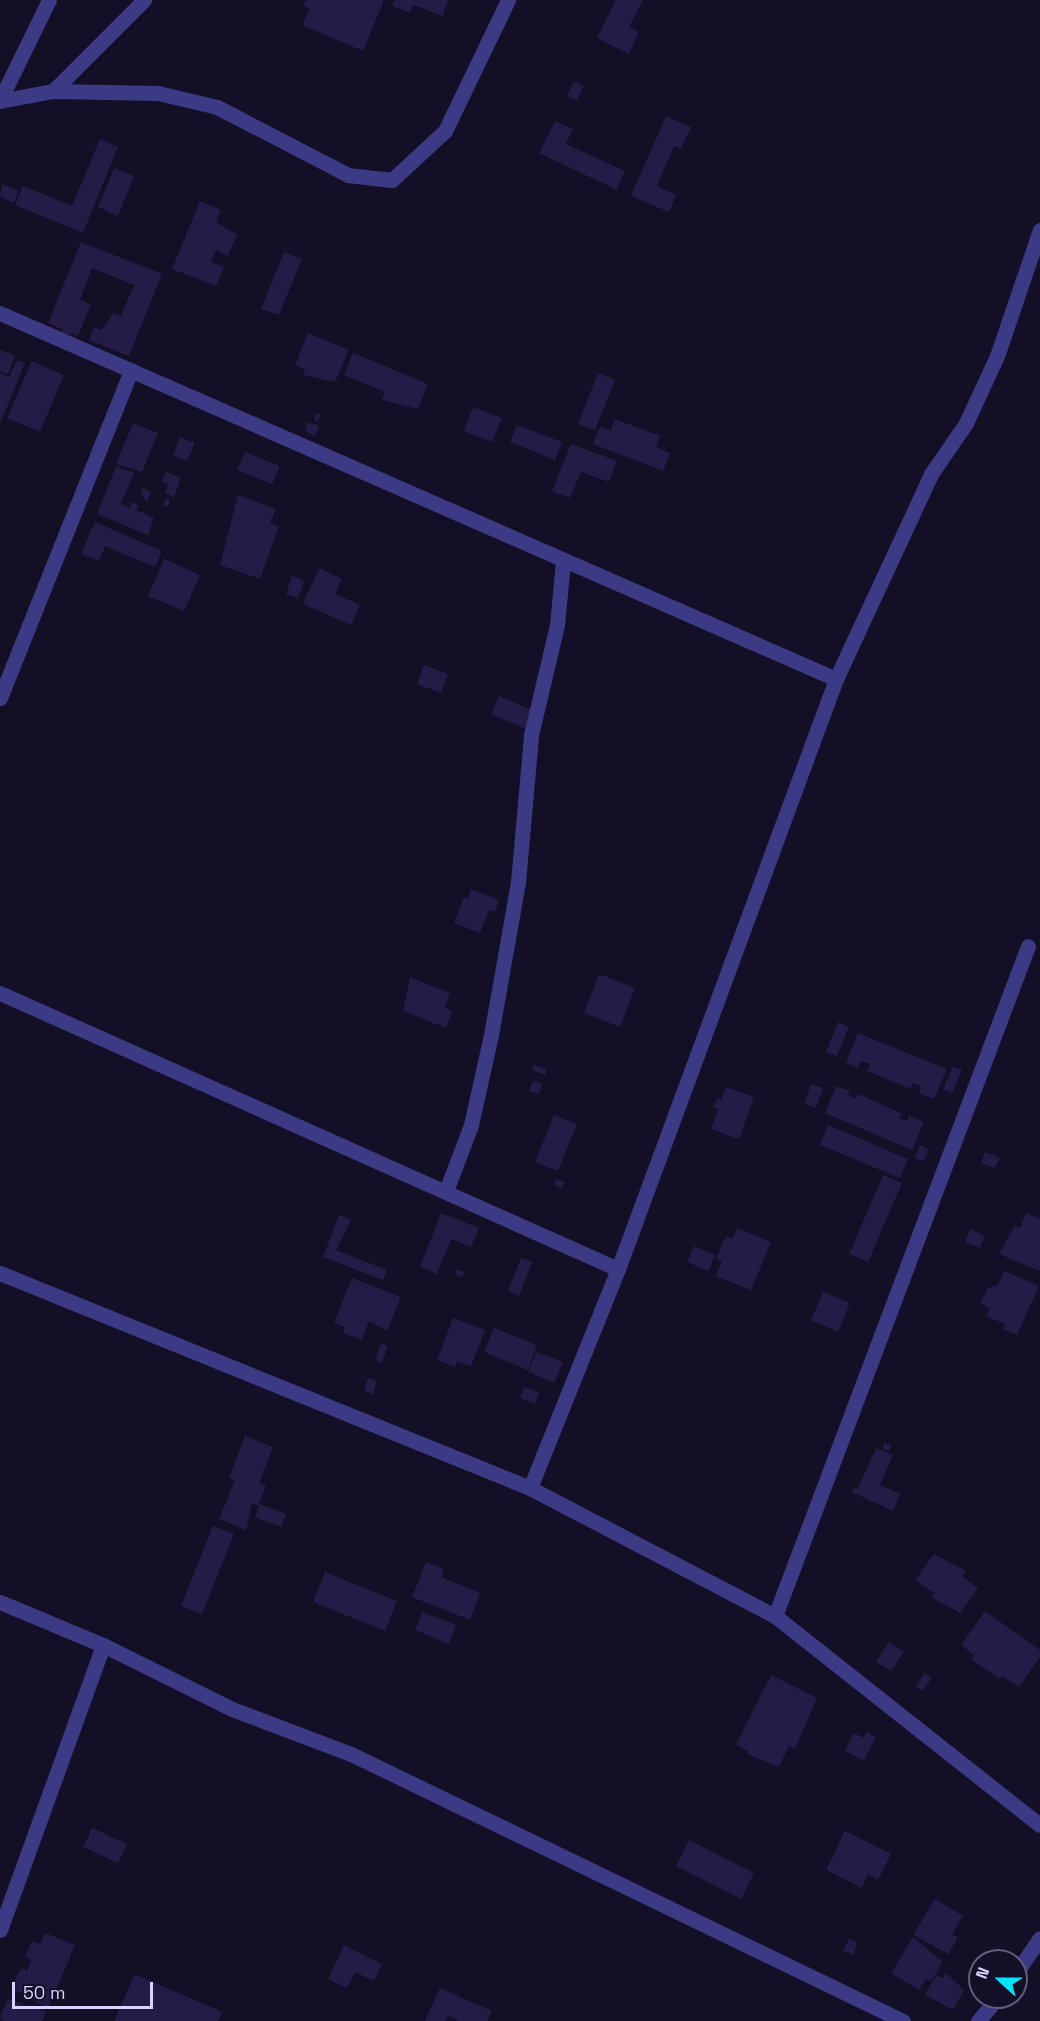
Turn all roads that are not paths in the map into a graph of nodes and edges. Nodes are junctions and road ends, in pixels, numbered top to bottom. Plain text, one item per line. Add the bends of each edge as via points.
1 (49, 0) edge
2 (144, 0) edge
3 (508, 0) edge
4 (53, 91) junction
5 (0, 100) edge
6 (1040, 230) edge
7 (0, 313) edge
8 (131, 370) junction
9 (563, 561) junction
10 (836, 679) junction
11 (0, 698) edge
12 (1028, 946) dead end
13 (0, 993) edge
14 (446, 1191) junction
15 (618, 1269) junction
16 (0, 1273) edge
17 (530, 1488) junction
18 (0, 1602) edge
19 (775, 1617) junction
20 (103, 1645) junction
21 (1040, 1825) edge
22 (0, 1930) edge
23 (1040, 1938) edge
24 (1028, 1956) edge
25 (903, 2021) edge

1 - 5 street
2 - 4 street
3 - 4 street via 445,131 392,180 348,175 217,107 158,93
4 - 5 street
6 - 10 street via 997,356 966,423 931,474
7 - 8 street
8 - 9 street
8 - 11 street
9 - 10 street
9 - 14 street via 557,625 531,735 518,882 491,1035 471,1125
10 - 15 street
12 - 19 street
13 - 14 street
14 - 15 street
15 - 17 street
16 - 17 street
17 - 19 street
18 - 20 street
19 - 21 street
20 - 22 street
20 - 25 street via 232,1709 351,1754
23 - 24 street

